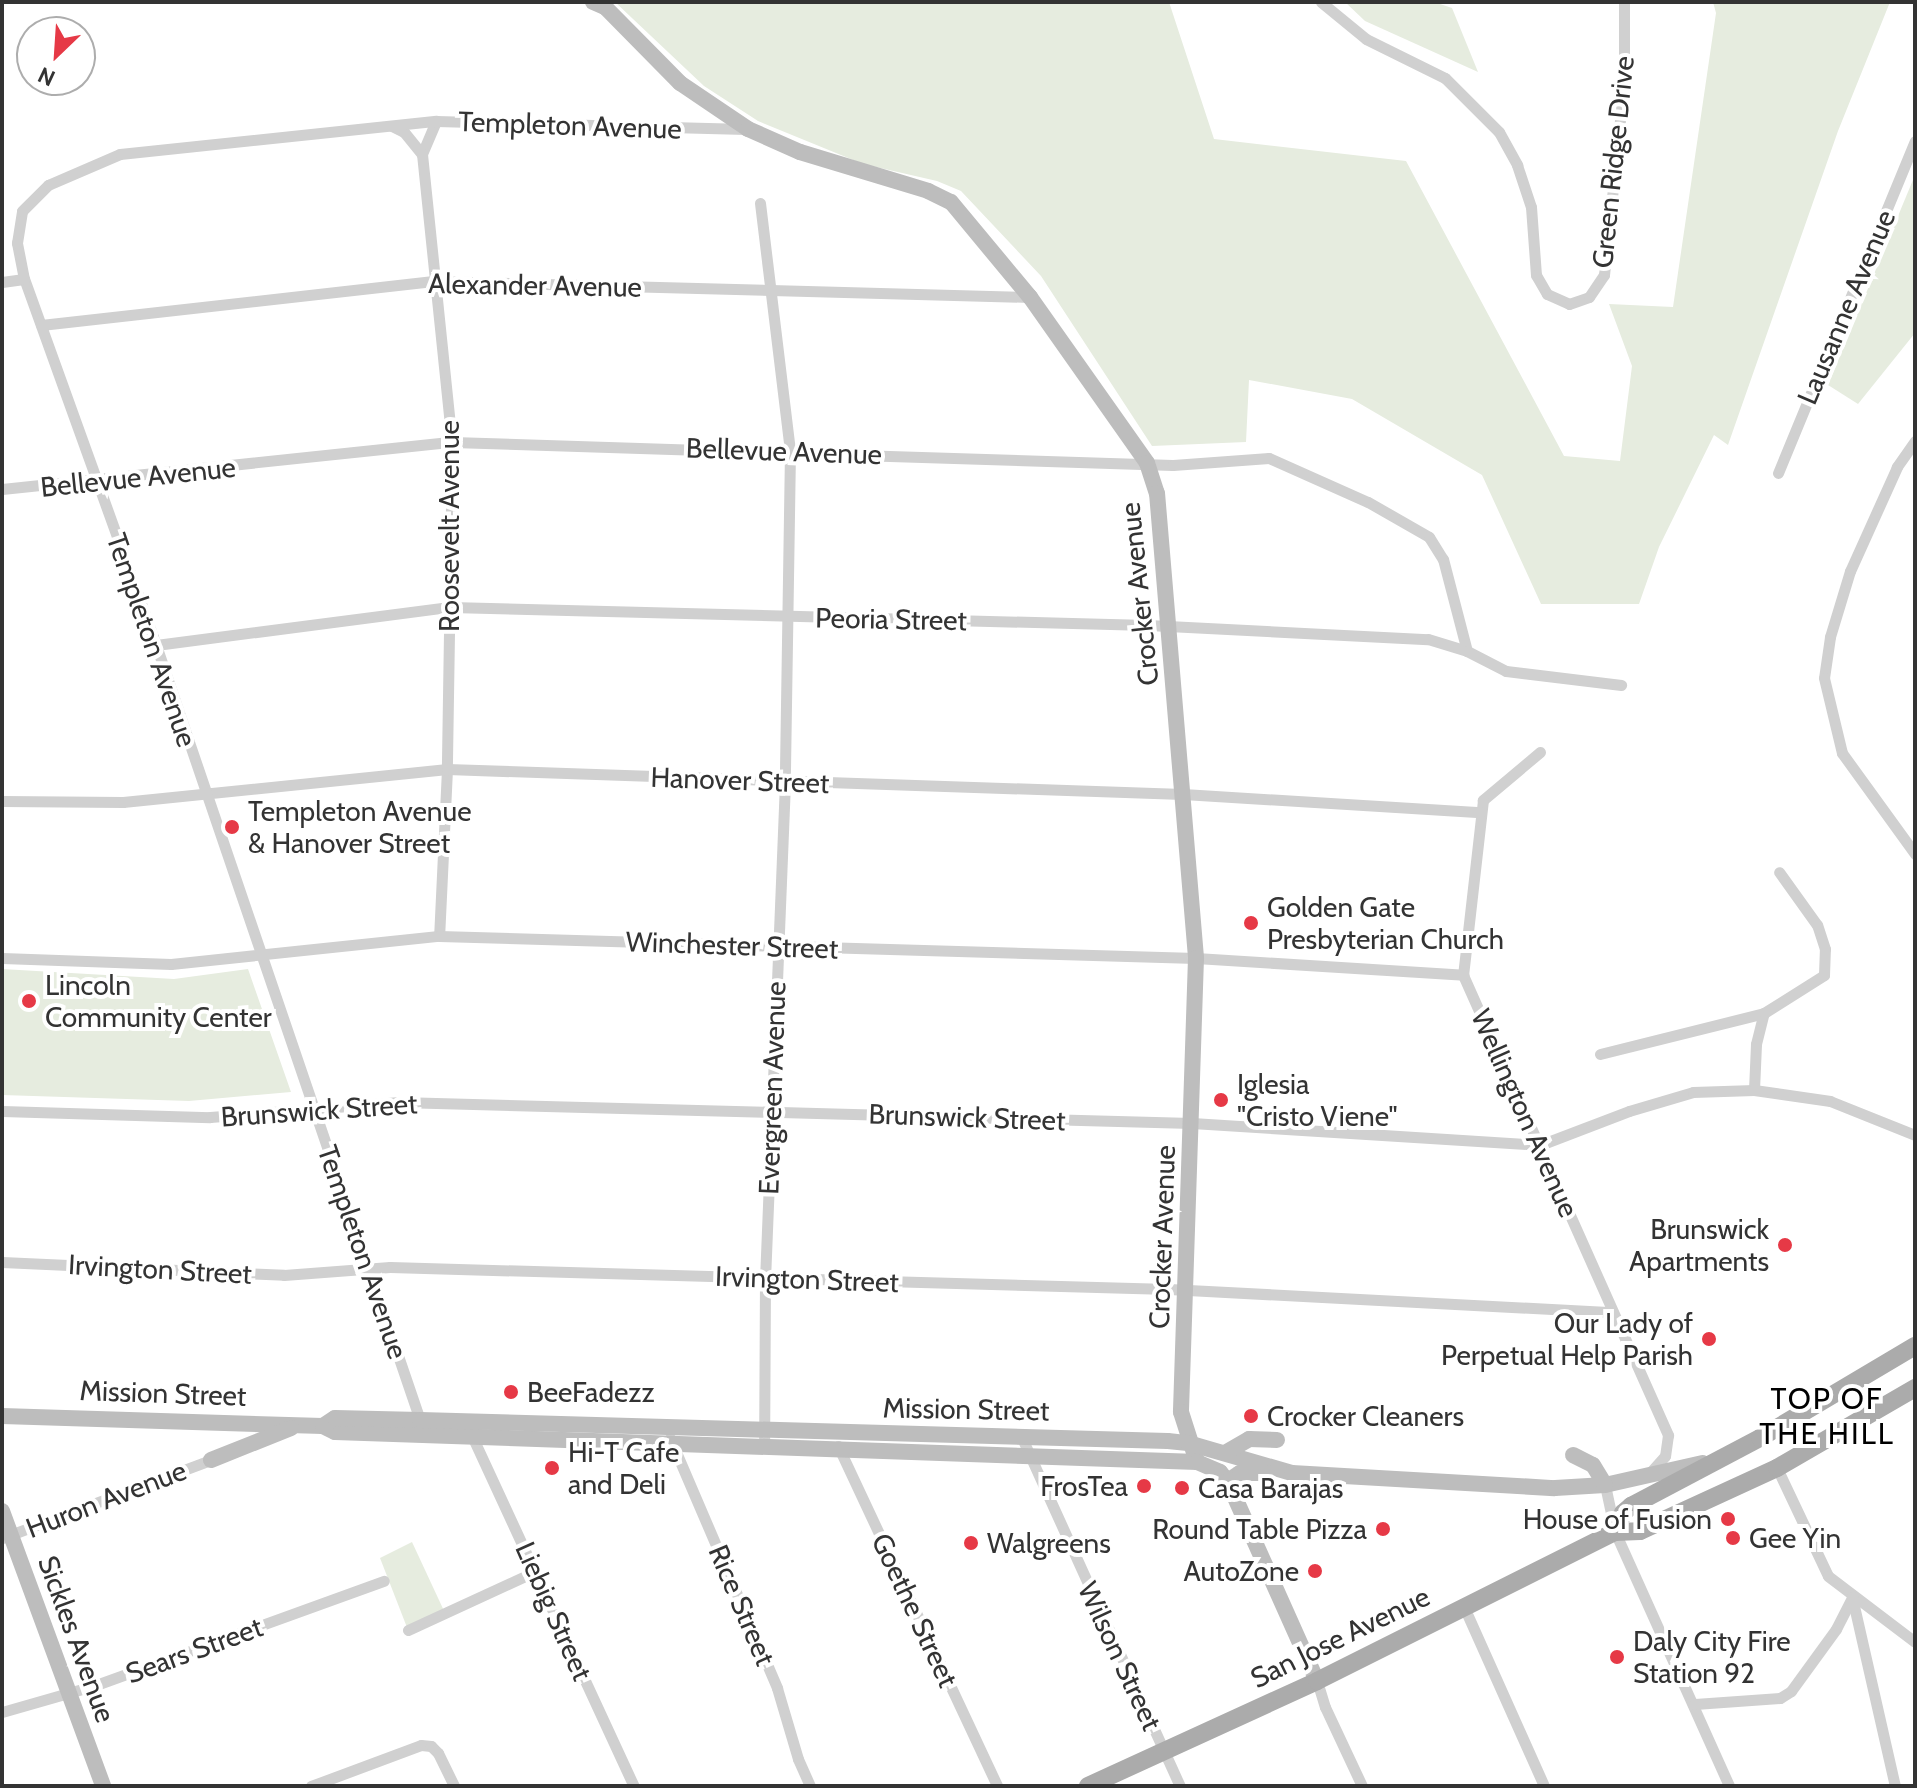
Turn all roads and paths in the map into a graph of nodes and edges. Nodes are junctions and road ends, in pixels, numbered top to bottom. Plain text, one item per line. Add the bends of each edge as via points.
1 (593, 2) edge
2 (1321, 2) edge
3 (1624, 2) edge
4 (436, 121) junction
5 (391, 126) junction
6 (748, 129) junction
7 (1915, 141) edge
8 (422, 154) junction
9 (760, 203) dead end
10 (24, 279) junction
11 (436, 281) junction
12 (2, 282) edge
13 (772, 289) junction
14 (1030, 297) junction
15 (41, 325) junction
16 (1915, 441) edge
17 (452, 442) junction
18 (790, 451) junction
19 (1147, 463) junction
20 (1778, 473) dead end
21 (95, 482) junction
22 (2, 489) edge
23 (450, 607) junction
24 (788, 616) junction
25 (1168, 626) junction
26 (156, 645) junction
27 (1467, 651) junction
28 (1621, 685) dead end
29 (1540, 752) dead end
30 (447, 769) junction
31 (785, 782) junction
32 (1183, 794) junction
33 (206, 795) junction
34 (2, 801) edge
35 (1480, 812) junction
36 (1915, 854) edge
37 (1779, 872) dead end
38 (439, 936) junction
39 (777, 947) junction
40 (259, 954) junction
41 (2, 958) edge
42 (1196, 958) junction
43 (1463, 975) junction
44 (1764, 1013) junction
45 (1600, 1054) dead end
46 (1754, 1090) junction
47 (313, 1109) junction
48 (2, 1111) edge
49 (772, 1111) junction
50 (1192, 1123) junction
51 (1915, 1135) edge
52 (1540, 1145) junction
53 (2, 1262) edge
54 (369, 1268) junction
55 (765, 1277) junction
56 (1187, 1290) junction
57 (1612, 1312) junction
58 (1915, 1346) edge
59 (1915, 1388) edge
60 (2, 1416) edge
61 (227, 1423) junction
62 (297, 1425) junction
63 (665, 1426) junction
64 (422, 1427) junction
65 (472, 1436) junction
66 (764, 1438) junction
67 (1022, 1438) junction
68 (1760, 1438) junction
69 (1277, 1440) dead end
70 (837, 1442) junction
71 (673, 1443) junction
72 (1188, 1443) junction
73 (1225, 1453) junction
74 (1573, 1455) dead end
75 (1029, 1456) junction
76 (211, 1460) junction
77 (1197, 1462) junction
78 (1711, 1462) junction
79 (1777, 1468) junction
80 (1292, 1473) junction
81 (1647, 1476) junction
82 (1228, 1481) junction
83 (1605, 1485) junction
84 (2, 1511) edge
85 (1615, 1532) junction
86 (7, 1537) edge
87 (536, 1571) junction
88 (384, 1581) dead end
89 (1852, 1597) junction
90 (1464, 1607) junction
91 (408, 1630) dead end
92 (1915, 1642) edge
93 (1317, 1681) junction
94 (69, 1690) junction
95 (1695, 1704) junction
96 (2, 1712) edge
97 (1164, 1751) junction
98 (103, 1786) edge
99 (311, 1786) edge
100 (454, 1786) edge
101 (634, 1786) edge
102 (810, 1786) edge
103 (997, 1786) edge
104 (1088, 1786) edge
105 (1180, 1786) edge
106 (1362, 1786) edge
107 (1544, 1786) edge
108 (1729, 1786) edge
109 (1895, 1786) edge

1 - 6 main road, Crocker Avenue via 605,7 680,83
2 - 3 street, Green Ridge Drive via 1366,39 1445,78 1499,132 1531,207 1536,275 1547,294 1569,304 1589,297 1604,275 1624,83
4 - 5 street, Templeton Avenue
4 - 6 street, Templeton Avenue
4 - 8 street, Roosevelt Avenue
5 - 8 street, Templeton Avenue via 404,132
5 - 10 street, Templeton Avenue via 120,154 79,169 48,185 22,211 17,243
6 - 14 main road, Crocker Avenue via 842,166 941,196 958,209
7 - 20 street, Lausanne Avenue
8 - 11 street, Roosevelt Avenue
9 - 13 street, Evergreen Avenue
10 - 12 street
10 - 15 street, Templeton Avenue
11 - 13 street, Alexander Avenue
11 - 15 street, Alexander Avenue
11 - 17 street, Roosevelt Avenue
13 - 14 street, Alexander Avenue
13 - 18 street, Evergreen Avenue
14 - 19 main road, Crocker Avenue
15 - 21 street, Templeton Avenue
16 - 36 street via 1897,467 1850,571 1824,678 1842,753
17 - 18 street, Bellevue Avenue
17 - 21 street, Bellevue Avenue
17 - 23 street, Roosevelt Avenue
18 - 19 street, Bellevue Avenue
18 - 24 street, Evergreen Avenue
19 - 25 main road, Crocker Avenue via 1157,493
19 - 27 street, Bellevue Avenue via 1269,458 1368,502 1429,537 1443,559
21 - 22 street, Bellevue Avenue
21 - 26 street, Templeton Avenue
23 - 24 street, Peoria Street
23 - 26 street, Peoria Street
23 - 30 street, Roosevelt Avenue
24 - 25 street, Peoria Street
24 - 31 street, Evergreen Avenue
25 - 27 street, Peoria Street via 1428,639
25 - 32 main road, Crocker Avenue
26 - 33 street, Templeton Avenue
27 - 28 street, Peoria Street via 1506,671
29 - 35 street via 1483,800
30 - 31 street, Hanover Street
30 - 33 street, Hanover Street
30 - 38 street, Roosevelt Avenue
31 - 32 street, Hanover Street
31 - 39 street, Evergreen Avenue
32 - 35 street, Hanover Street
32 - 42 main road, Crocker Avenue
33 - 34 street, Hanover Street via 123,802
33 - 40 street, Templeton Avenue
35 - 43 street, Wellington Avenue
37 - 44 street via 1817,925 1825,949 1824,975
38 - 39 street, Winchester Street
38 - 40 street, Winchester Street
39 - 42 street, Winchester Street
39 - 49 street, Evergreen Avenue
40 - 41 street, Winchester Street via 171,964
40 - 47 street, Templeton Avenue
42 - 43 street, Winchester Street
42 - 50 main road, Crocker Avenue
43 - 52 street, Wellington Avenue
44 - 45 street
44 - 46 street
46 - 51 street, Brunswick Street via 1830,1101
46 - 52 street, Brunswick Street via 1693,1092
47 - 48 street, Brunswick Street via 210,1117
47 - 49 street, Brunswick Street via 399,1102
47 - 54 street, Templeton Avenue
49 - 50 street, Brunswick Street
49 - 55 street, Evergreen Avenue
50 - 52 street, Brunswick Street
50 - 56 main road, Crocker Avenue
52 - 57 street, Wellington Avenue
53 - 54 street, Irvington Street via 284,1275
54 - 55 street, Irvington Street
54 - 64 street, Templeton Avenue
55 - 56 street, Irvington Street
55 - 66 street, Evergreen Avenue
56 - 57 street, Irvington Street
56 - 72 main road, Crocker Avenue via 1181,1412
57 - 81 street, Wellington Avenue via 1668,1435 1665,1456
58 - 68 main road
59 - 79 main road
60 - 61 main road, Mission Street
61 - 62 main road, Mission Street
61 - 76 main road
62 - 64 main road, Mission Street via 335,1432
62 - 76 main road
63 - 64 main road, Mission Street
63 - 66 main road, Mission Street
63 - 71 street, Rice Street
64 - 65 main road, Mission Street
65 - 71 main road, Mission Street
65 - 87 street, Liebig Street
66 - 70 main road, Mission Street
66 - 71 main road, Mission Street
67 - 70 main road, Mission Street
67 - 72 main road, Mission Street
67 - 75 street, Wilson Street
68 - 78 main road
68 - 79 main road
69 - 73 main road via 1249,1439
70 - 75 main road, Mission Street
70 - 103 street, Goethe Street
71 - 102 street, Rice Street via 777,1688
72 - 73 main road, Mission Street
72 - 77 main road, Crocker Avenue
73 - 80 main road, Mission Street
74 - 83 main road via 1593,1465
75 - 77 main road, Mission Street
75 - 97 street, Wilson Street
76 - 86 street, Huron Avenue
77 - 82 main road
78 - 81 main road, Mission Street
78 - 85 main road via 1631,1506
79 - 85 main road via 1640,1531
79 - 89 street via 1828,1576
80 - 82 main road via 1240,1473
80 - 83 main road, Mission Street via 1555,1488
81 - 83 main road, Mission Street
82 - 93 main road
83 - 85 street
84 - 86 main road, Sickles Avenue
85 - 90 main road, San Jose Avenue
85 - 95 street
86 - 94 main road, Sickles Avenue
87 - 91 street
87 - 101 street, Liebig Street
88 - 94 street, Sears Street via 96,1685
89 - 92 street
89 - 95 street via 1791,1691 1780,1698
89 - 109 street
90 - 93 main road, San Jose Avenue
90 - 107 street
93 - 97 main road, San Jose Avenue
93 - 106 street
94 - 96 street, Sears Street
94 - 98 main road, Sickles Avenue
95 - 108 street
97 - 104 main road, San Jose Avenue
97 - 105 street, Wilson Street
99 - 100 street via 421,1745 438,1753

